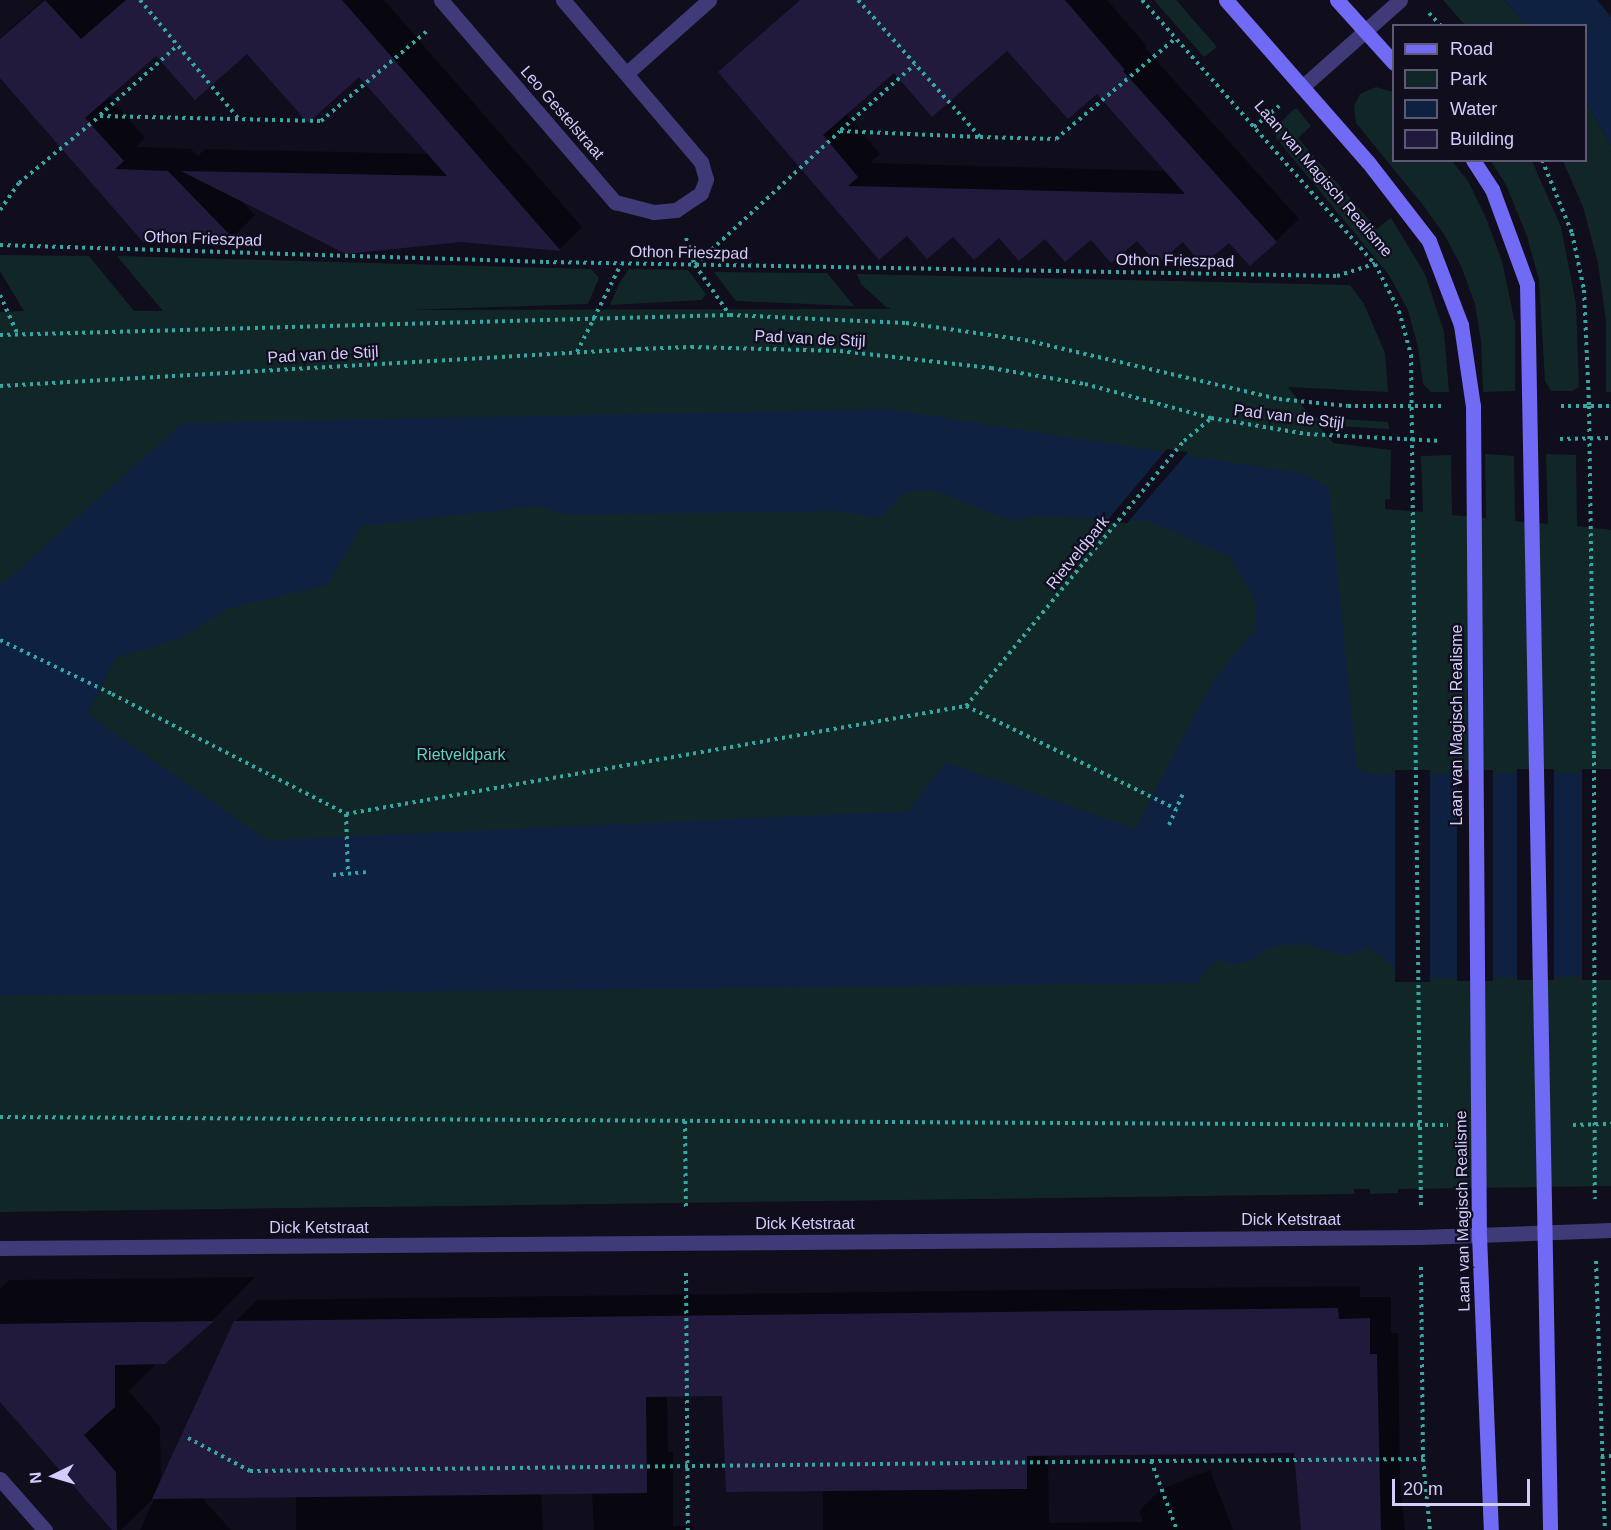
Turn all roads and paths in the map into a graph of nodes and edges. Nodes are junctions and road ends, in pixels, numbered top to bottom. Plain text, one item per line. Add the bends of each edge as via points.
1 (140, 0) edge
2 (563, 0) edge
3 (709, 0) edge
4 (858, 0) edge
5 (1142, 0) edge
6 (1226, 0) edge
7 (1337, 0) edge
8 (1400, 0) edge
9 (445, 5) edge
10 (1364, 31) junction
11 (1176, 38) junction
12 (178, 45) junction
13 (1392, 61) edge
14 (915, 64) junction
15 (627, 73) junction
16 (1302, 87) junction
17 (100, 116) junction
18 (239, 119) junction
19 (840, 131) junction
20 (980, 137) junction
21 (1474, 162) edge
22 (1543, 162) edge
23 (0, 210) edge
24 (676, 210) junction
25 (0, 245) edge
26 (621, 263) junction
27 (1375, 264) junction
28 (695, 265) junction
29 (0, 295) edge
30 (730, 315) junction
31 (594, 318) junction
32 (0, 335) edge
33 (18, 335) junction
34 (577, 352) junction
35 (0, 386) edge
36 (1412, 406) junction
37 (1473, 406) junction
38 (1530, 406) junction
39 (1589, 406) junction
40 (1611, 406) edge
41 (1211, 418) junction
42 (1611, 438) edge
43 (1530, 439) junction
44 (1588, 439) junction
45 (1472, 440) junction
46 (1414, 441) junction
47 (0, 640) edge
48 (966, 706) junction
49 (1183, 794) dead end
50 (1176, 809) junction
51 (346, 814) junction
52 (1169, 825) dead end
53 (366, 872) dead end
54 (348, 873) junction
55 (333, 875) dead end
56 (1594, 982) dead end
57 (1419, 988) dead end
58 (0, 1117) edge
59 (685, 1121) junction
60 (1611, 1124) edge
61 (1478, 1125) junction
62 (1542, 1125) junction
63 (1611, 1230) edge
64 (1544, 1232) junction
65 (1479, 1235) junction
66 (686, 1243) junction
67 (0, 1248) edge
68 (188, 1438) dead end
69 (1601, 1456) dead end
70 (1611, 1456) edge
71 (1423, 1459) dead end
72 (1151, 1461) junction
73 (688, 1467) junction
74 (0, 1479) edge
75 (45, 1530) edge
76 (688, 1530) edge
77 (1177, 1530) edge
78 (1491, 1530) edge
79 (1550, 1530) edge

1 - 12 path
2 - 15 street
3 - 15 street
4 - 14 path
5 - 11 path, Laan van Magisch Realisme
6 - 16 main road, Laan van Magisch Realisme
7 - 10 main road
8 - 10 street
9 - 18 path via 321,121
9 - 24 street, Leo Gestelstraat via 615,202 654,212
10 - 13 main road
10 - 16 street
11 - 20 path via 1056,139
11 - 27 path, Laan van Magisch Realisme
12 - 17 path
12 - 18 path
14 - 19 path
14 - 20 path
15 - 24 street via 701,162 706,179 701,193
16 - 37 main road, Laan van Magisch Realisme via 1368,162 1429,241 1461,325
17 - 18 path
17 - 23 path via 19,183
19 - 20 path
19 - 28 path
21 - 38 main road via 1492,189 1527,284
22 - 39 path via 1572,233 1584,290
24 - 28 path
25 - 26 path, Othon Frieszpad
26 - 28 path, Othon Frieszpad
26 - 31 path
27 - 28 path, Othon Frieszpad via 1337,276
27 - 36 path, Laan van Magisch Realisme via 1402,322 1411,356
28 - 30 path
29 - 33 path
30 - 31 path, Pad van de Stijl
30 - 36 path, Pad van de Stijl via 906,323 1025,340 1279,399 1347,406
31 - 33 path, Pad van de Stijl
31 - 34 path
32 - 33 path, Pad van de Stijl
34 - 35 path, Pad van de Stijl
34 - 41 path, Pad van de Stijl via 691,347 840,351 992,368 1085,384
36 - 37 path, Pad van de Stijl
36 - 46 path, Laan van Magisch Realisme
37 - 45 main road, Laan van Magisch Realisme
38 - 39 path
38 - 43 main road
39 - 40 path
39 - 44 path
41 - 46 path, Pad van de Stijl via 1307,434
41 - 48 path, Rietveldpark via 1184,441
42 - 44 path
43 - 44 path
43 - 62 main road
44 - 56 path
45 - 46 path, Pad van de Stijl
45 - 61 main road, Laan van Magisch Realisme
46 - 57 path, Laan van Magisch Realisme
47 - 51 path
48 - 50 path
48 - 51 path
49 - 50 path
50 - 52 path
51 - 54 path
53 - 54 path
54 - 55 path
58 - 59 path
59 - 61 path
59 - 66 path
60 - 62 path
61 - 65 main road, Laan van Magisch Realisme
62 - 64 main road
63 - 64 street, Dick Ketstraat
64 - 65 street, Dick Ketstraat
64 - 79 main road
65 - 66 street, Dick Ketstraat
65 - 78 main road, Laan van Magisch Realisme
66 - 67 street, Dick Ketstraat
66 - 73 path
68 - 73 path via 250,1471
69 - 70 path
71 - 72 path
72 - 73 path
72 - 77 path
73 - 76 path
74 - 75 street

